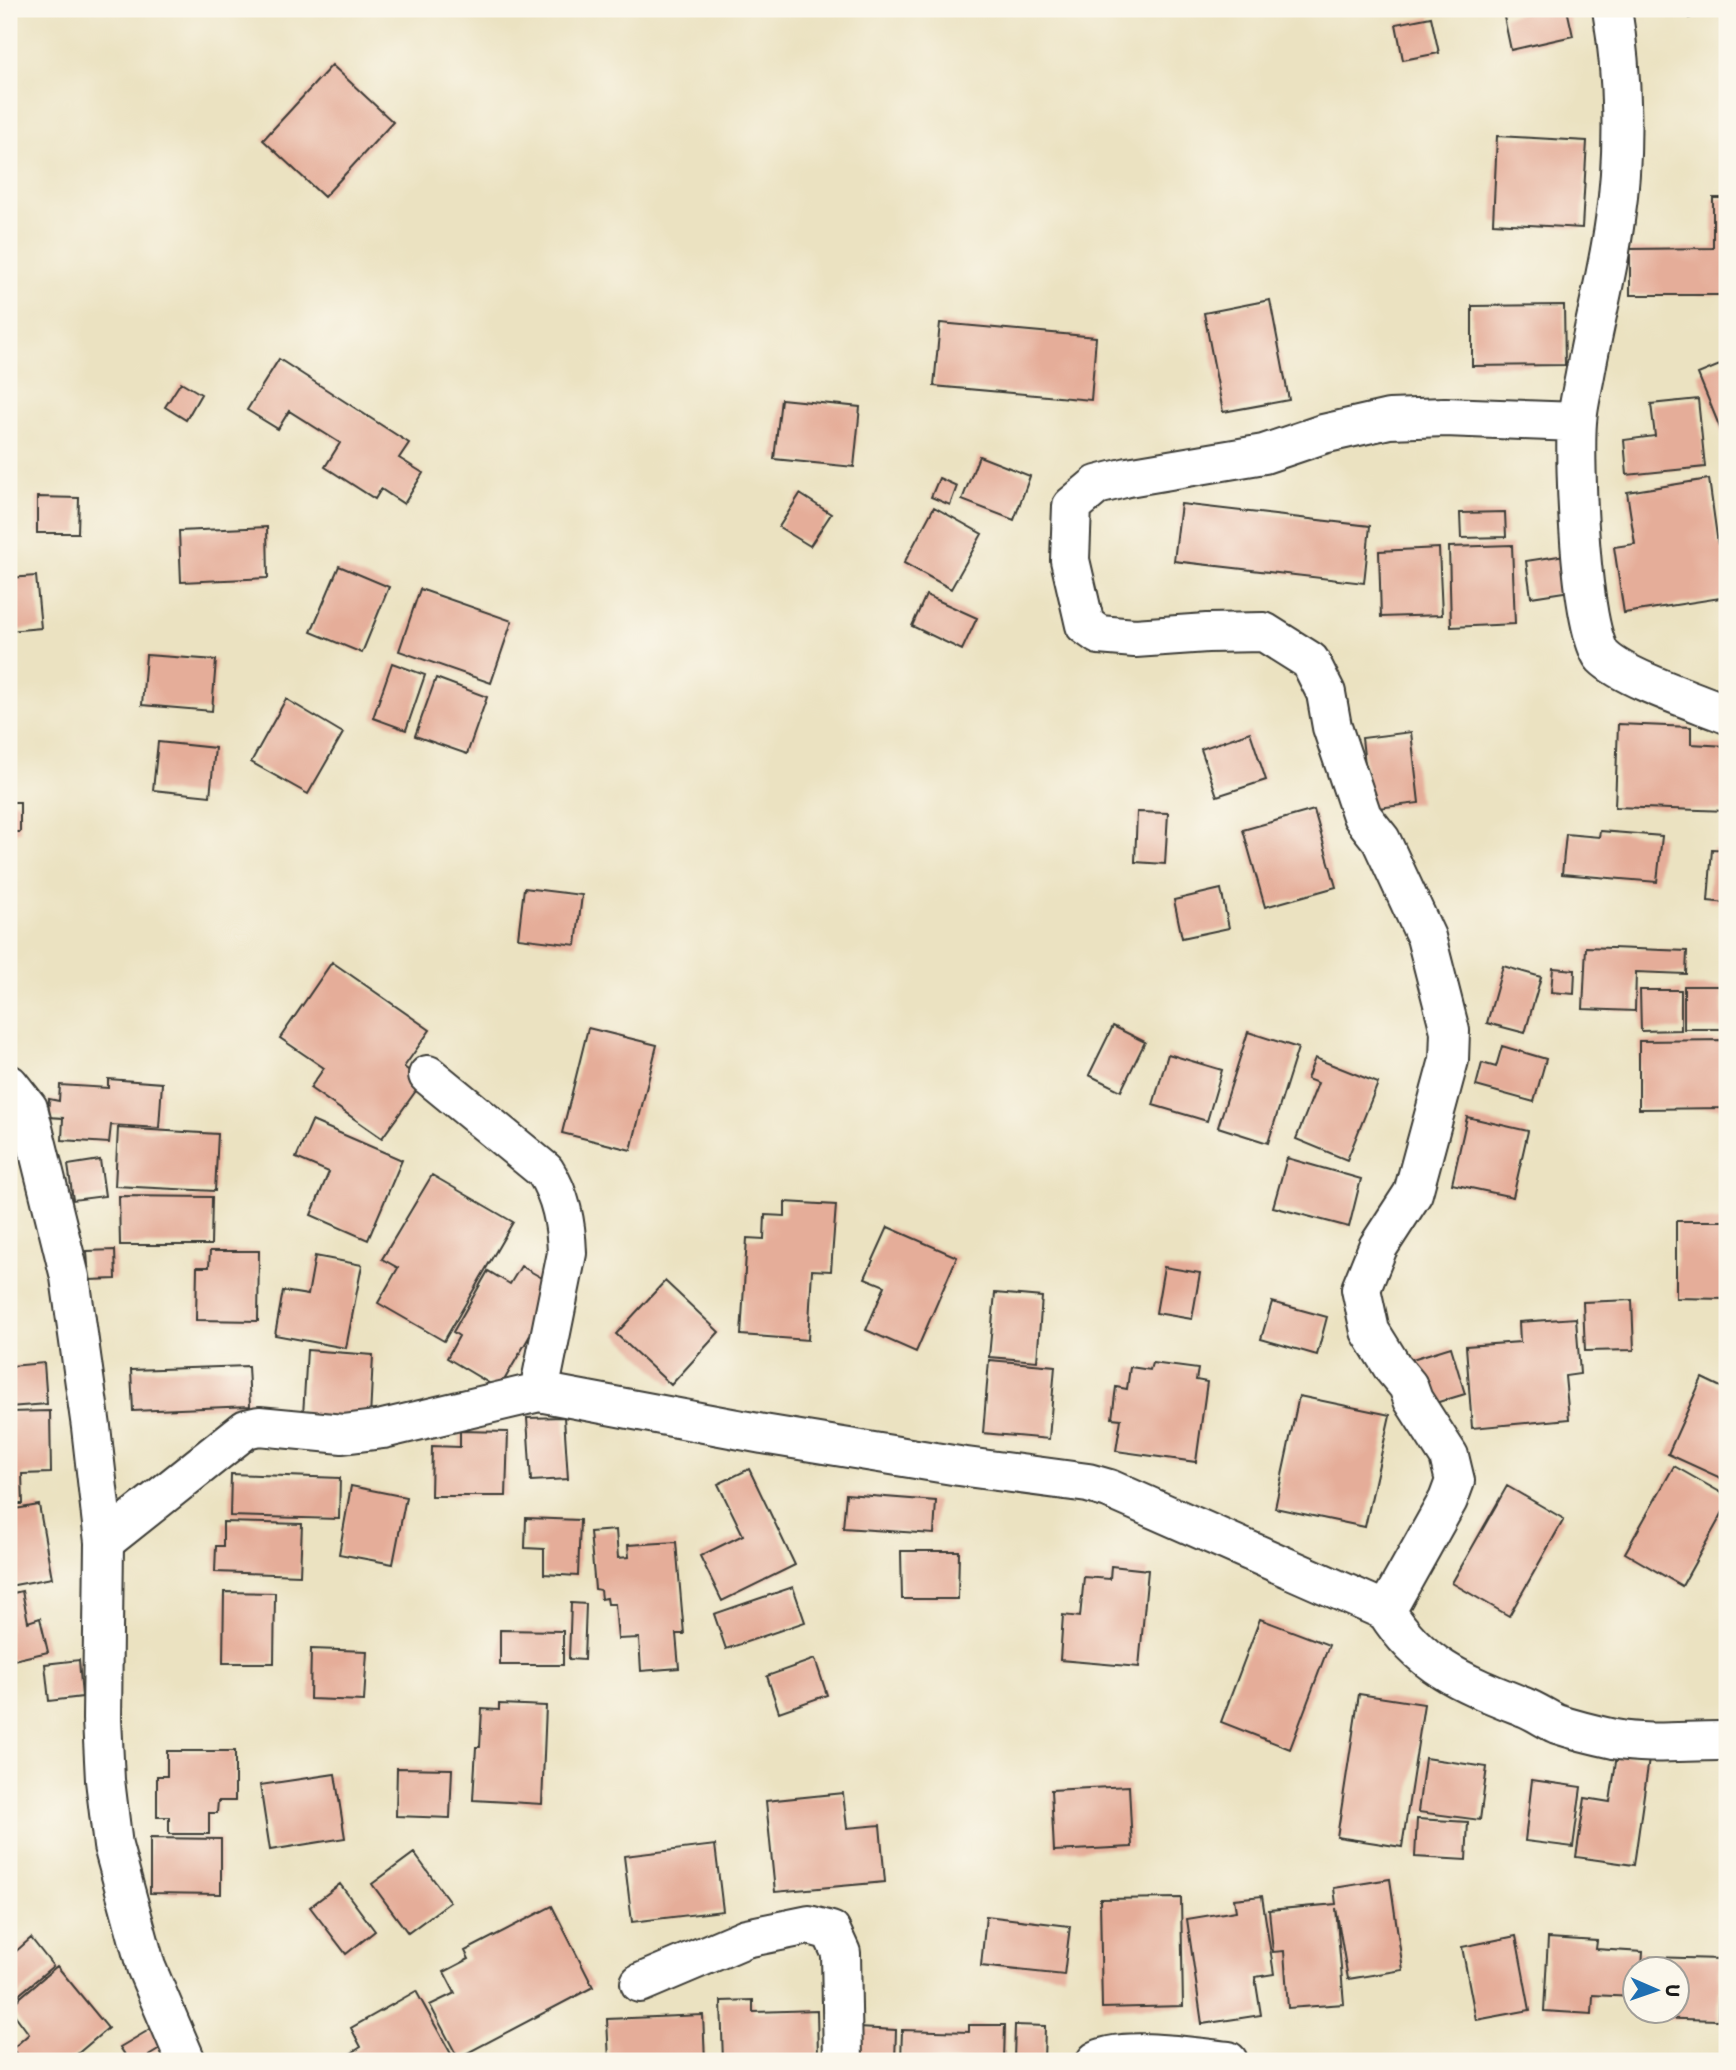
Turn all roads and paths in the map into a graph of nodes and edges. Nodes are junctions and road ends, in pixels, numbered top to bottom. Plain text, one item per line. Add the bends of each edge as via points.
1 (1612, 9) edge
2 (1577, 422) junction
3 (1727, 714) edge
4 (428, 1075) dead end
5 (9, 1084) edge
6 (539, 1392) junction
7 (104, 1542) junction
8 (1385, 1611) junction
9 (1727, 1741) edge
10 (640, 1983) dead end
11 (186, 2061) edge
12 (843, 2061) edge
13 (1096, 2061) edge
14 (1228, 2061) edge

1 - 2 street via 1619,49 1620,162 1615,220
2 - 3 street via 1579,532 1595,645 1619,669
2 - 8 street via 1389,419 1264,454 1097,485 1072,506 1070,560 1085,625 1099,635 1135,638 1264,632 1310,661 1326,693 1332,727 1362,816 1381,840 1426,937 1450,1031 1449,1060 1413,1193 1378,1247 1361,1289 1370,1331 1449,1455 1454,1481 1448,1500
4 - 6 street via 545,1171 555,1187 567,1253
5 - 7 street via 28,1108 70,1277
6 - 7 street via 383,1429 343,1434 259,1426 246,1429
6 - 8 street via 763,1434 1088,1483
7 - 11 street via 102,1719 113,1846 146,1968
8 - 9 street via 1401,1636 1448,1675 1557,1723 1616,1739
10 - 12 street via 746,1938 809,1926 831,1931 841,1953
13 - 14 street via 1120,2053

